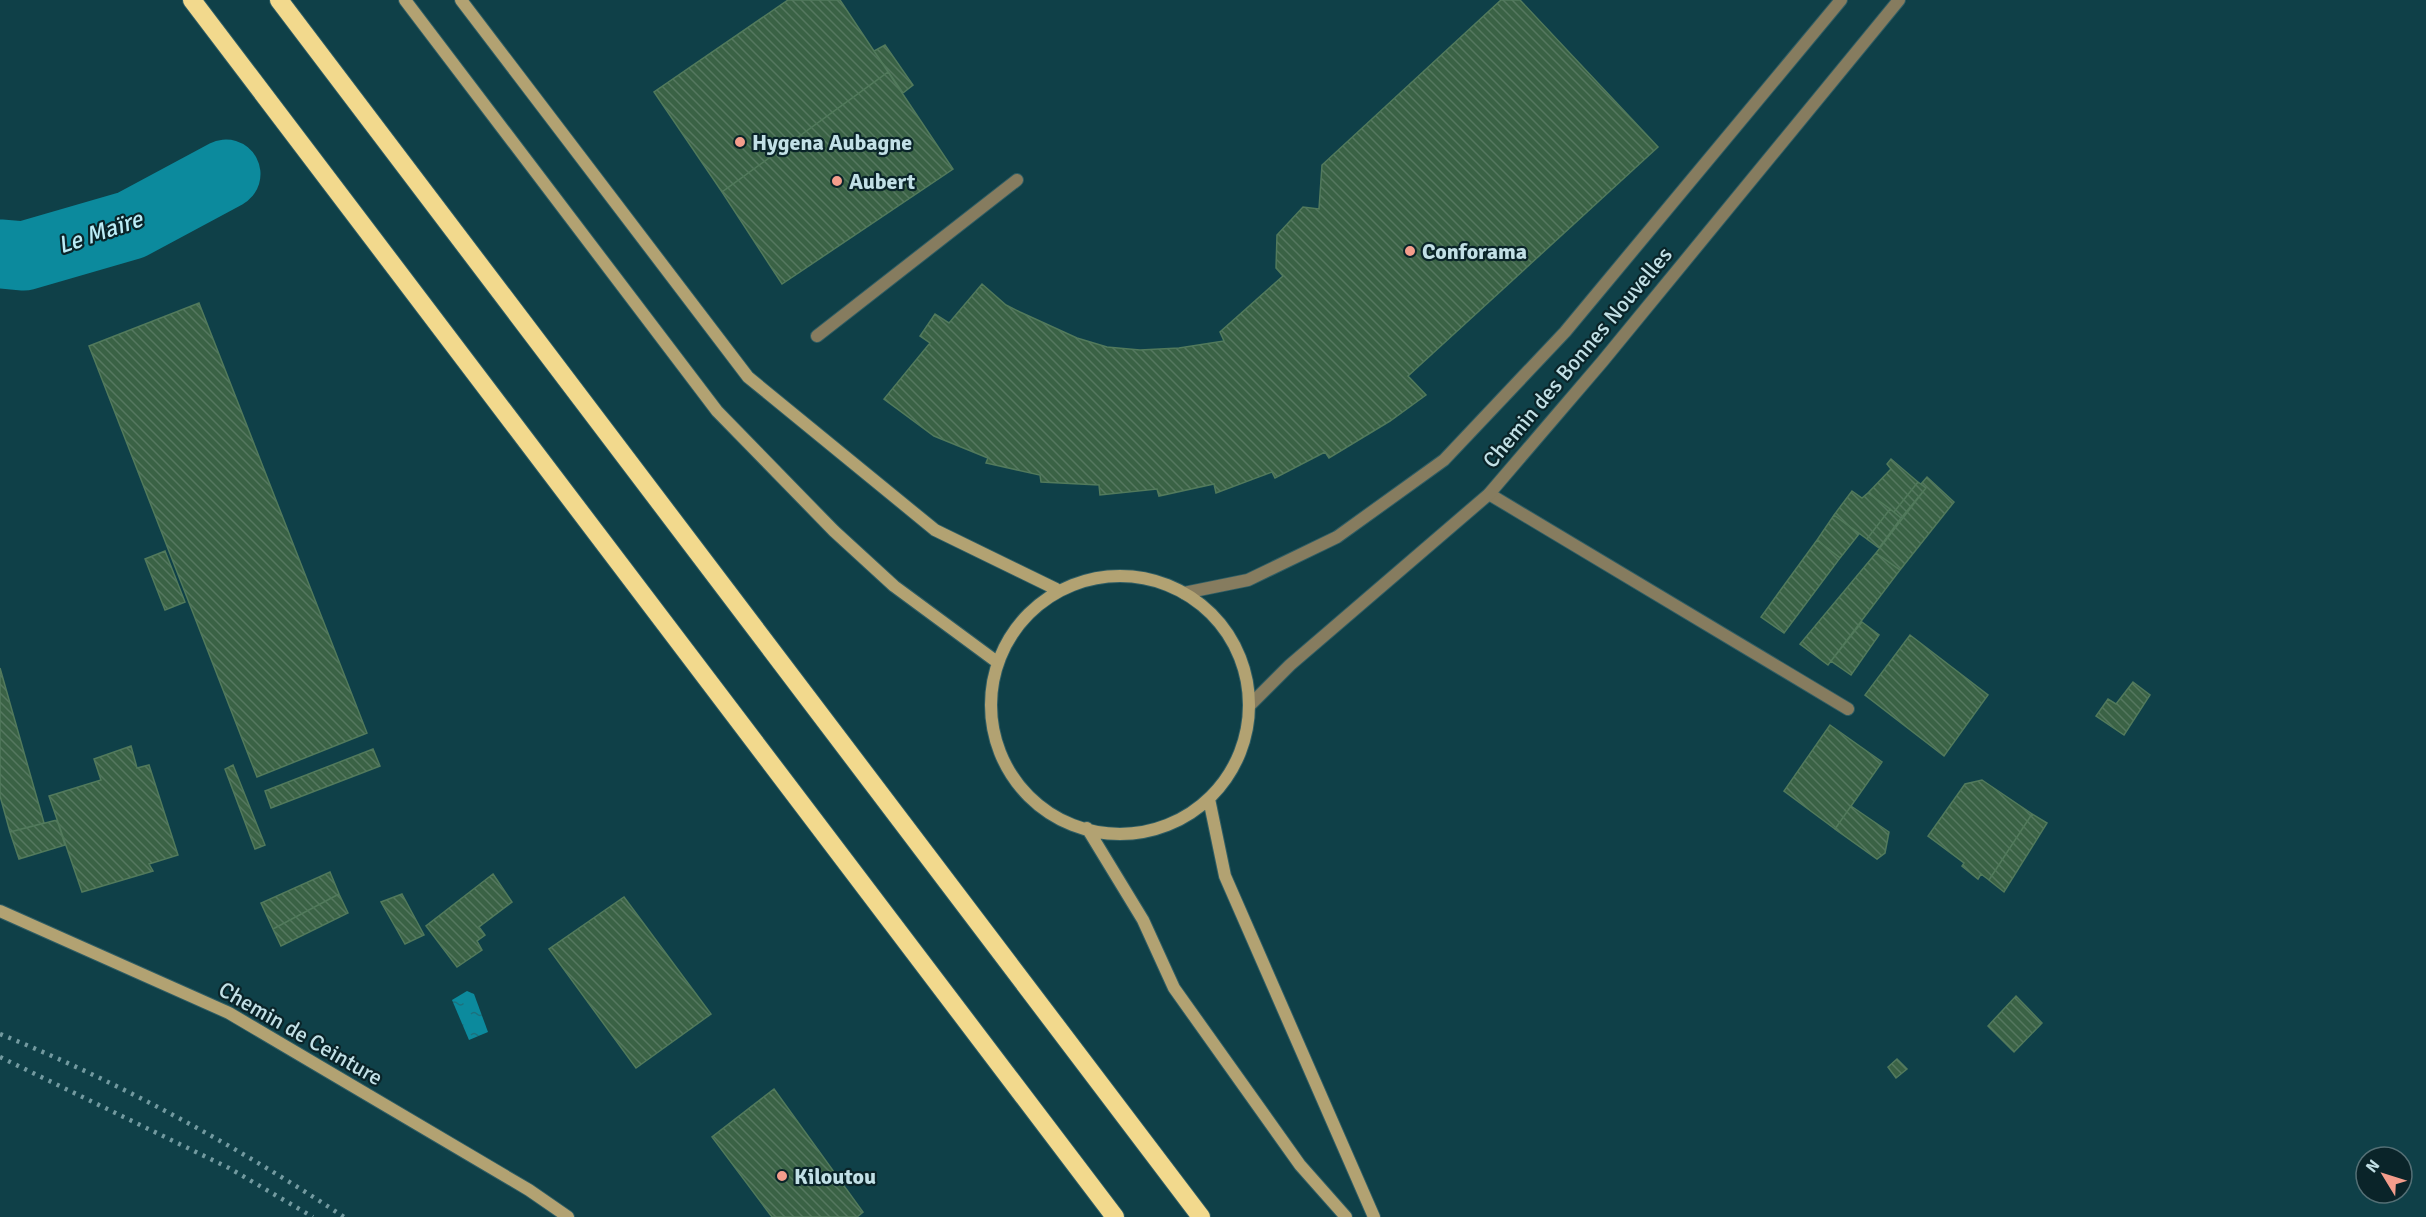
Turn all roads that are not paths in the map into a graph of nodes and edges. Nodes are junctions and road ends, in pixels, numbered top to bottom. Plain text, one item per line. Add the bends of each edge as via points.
1 (192, 0) edge
2 (279, 0) edge
3 (405, 0) edge
4 (460, 0) edge
5 (1840, 0) edge
6 (1899, 0) edge
7 (1017, 180) dead end
8 (817, 336) dead end
9 (1489, 494) junction
10 (1056, 589) junction
11 (1184, 593) junction
12 (997, 662) junction
13 (1250, 705) junction
14 (1848, 709) dead end
15 (1209, 799) junction
16 (1087, 828) junction
17 (0, 911) edge
18 (568, 1217) edge
19 (1115, 1217) edge
20 (1201, 1217) edge
21 (1346, 1217) edge
22 (1374, 1217) edge

1 - 19 highway
2 - 20 highway
3 - 12 main road via 717,411 834,531 894,586
4 - 10 main road via 748,377 935,530
5 - 11 street, Chemin des Bonnes Nouvelles via 1565,332 1444,460 1337,537 1248,580
6 - 9 street, Chemin des Bonnes Nouvelles
7 - 8 street
9 - 13 street, Chemin des Bonnes Nouvelles via 1290,665
9 - 14 street
10 - 11 main road via 1113,576 1150,579
10 - 12 main road via 1031,609
11 - 13 main road via 1216,618 1243,661
12 - 16 main road via 990,703 996,744 1014,781 1043,810
13 - 15 main road via 1247,730 1233,767
15 - 16 main road via 1181,819 1149,832 1114,836
15 - 22 main road via 1225,876
16 - 21 main road via 1143,920 1174,988 1300,1165
17 - 18 main road, Chemin de Ceinture via 229,1013 529,1190

